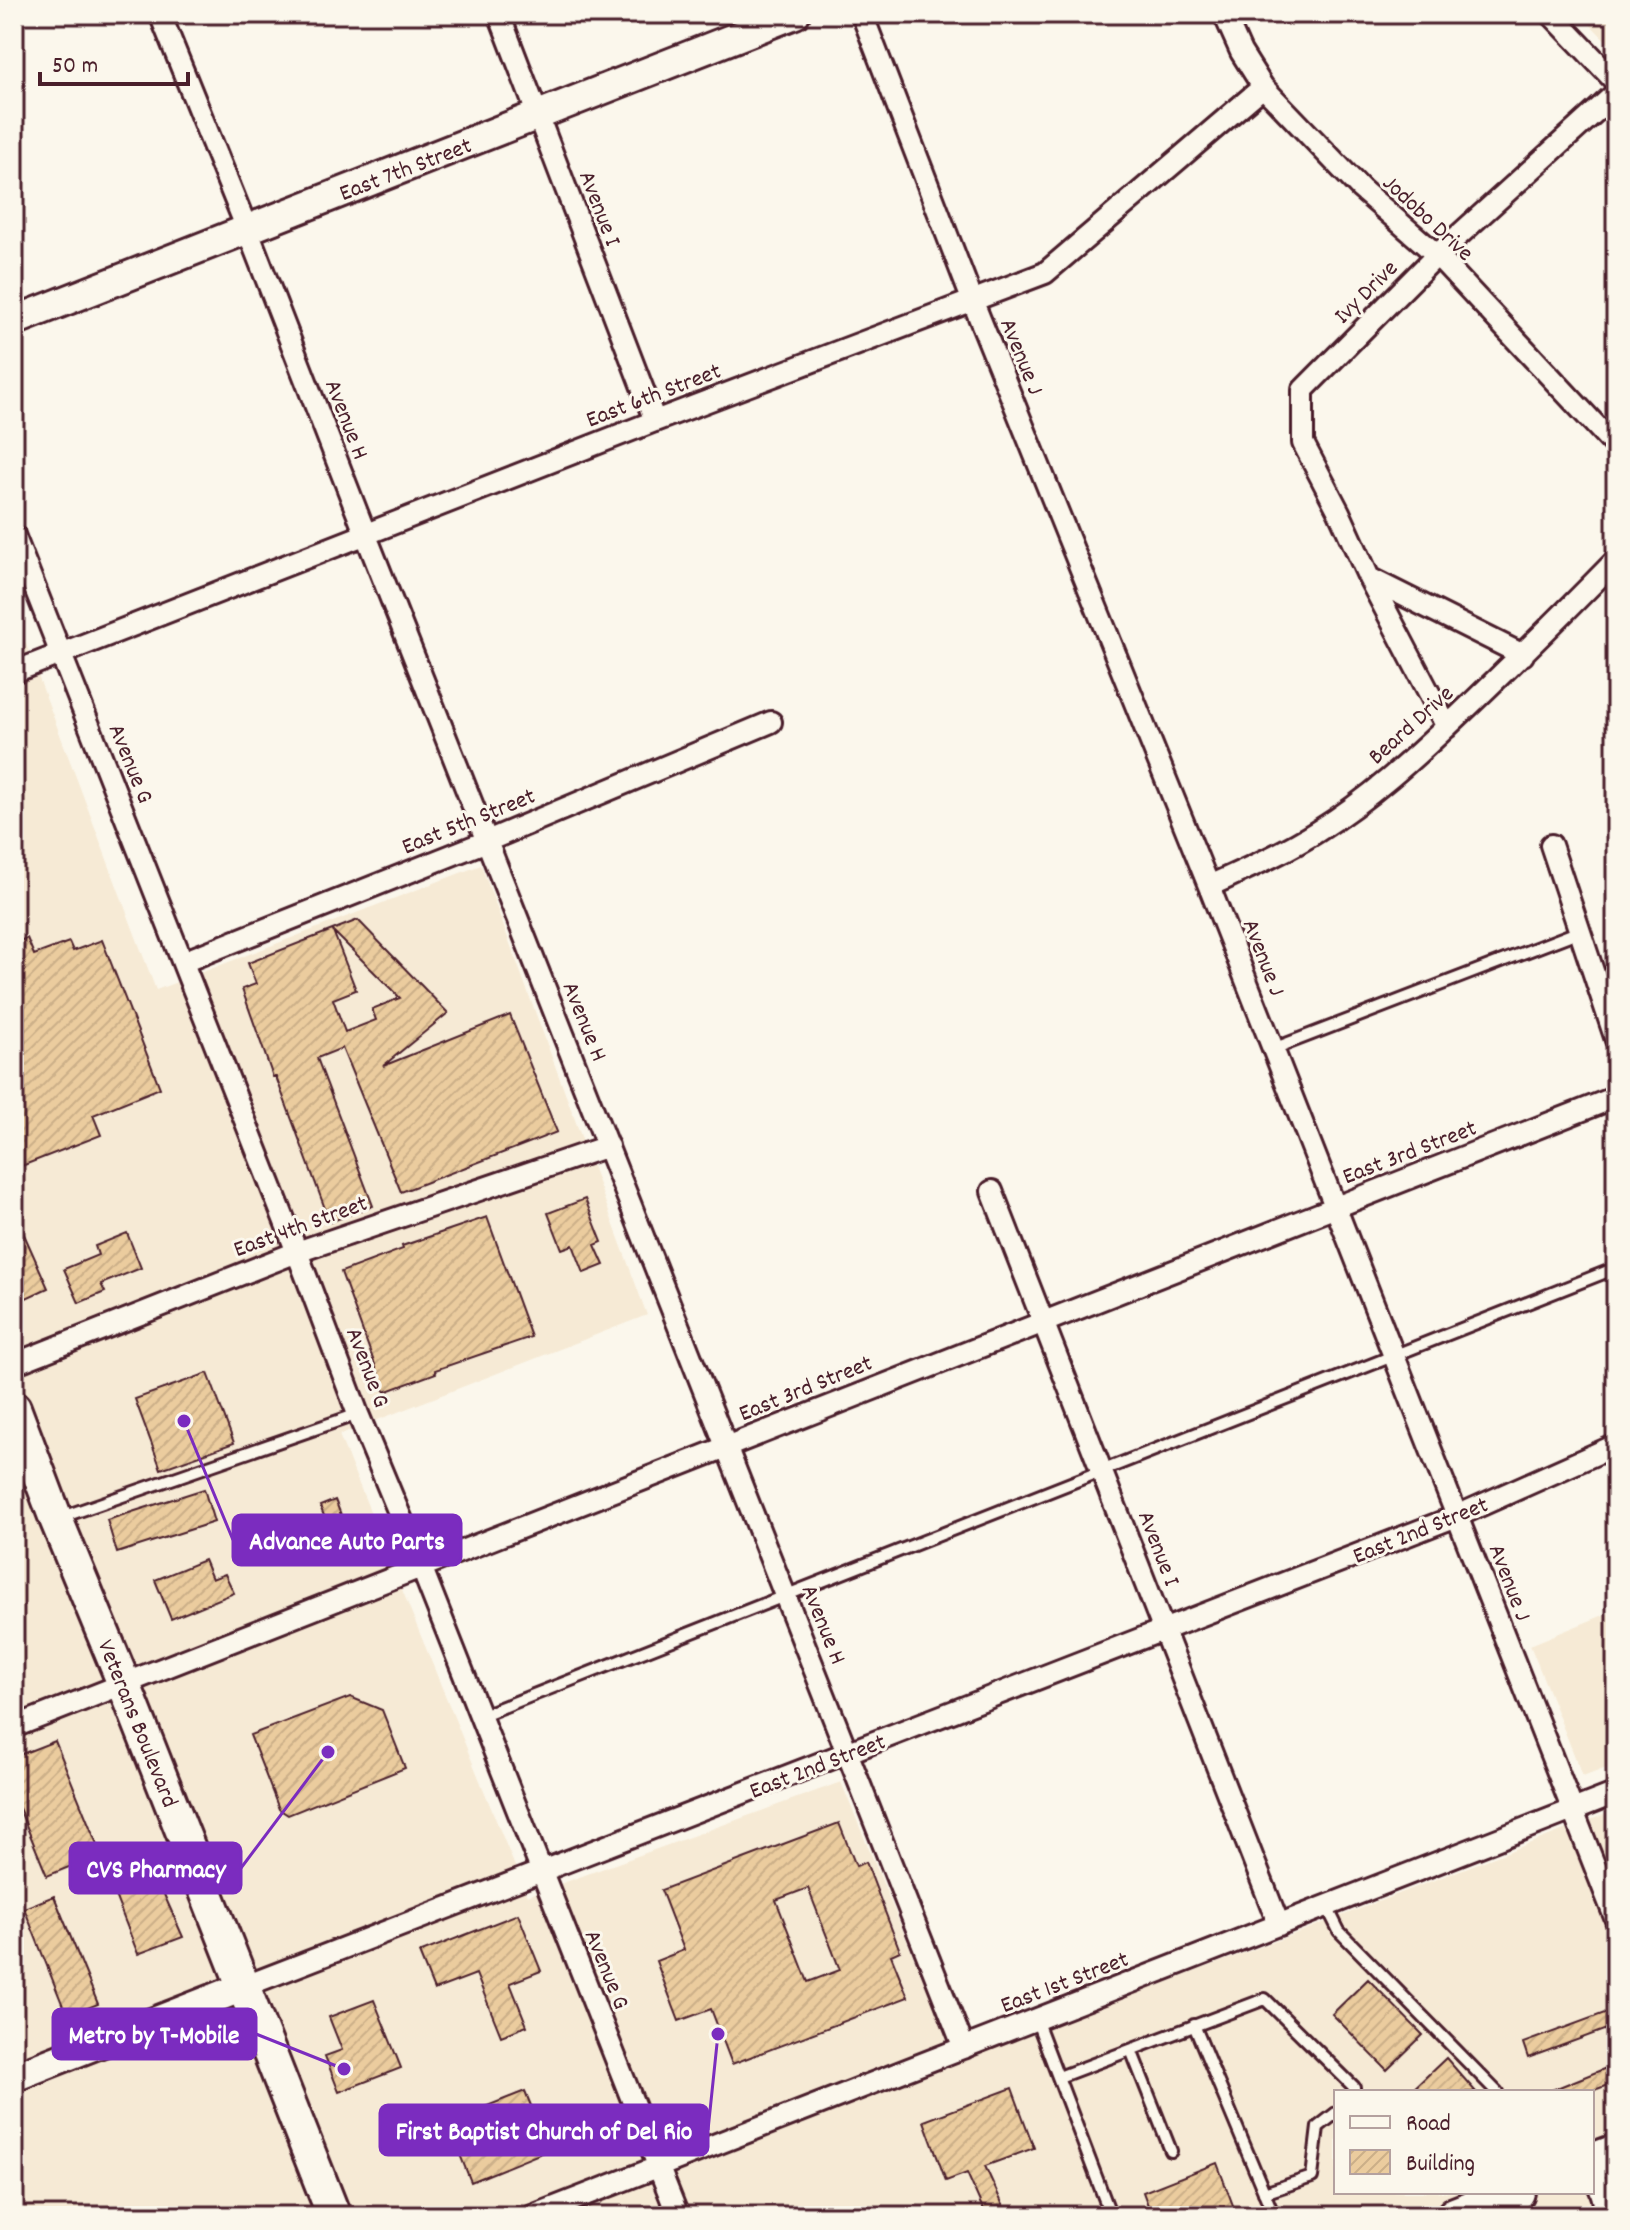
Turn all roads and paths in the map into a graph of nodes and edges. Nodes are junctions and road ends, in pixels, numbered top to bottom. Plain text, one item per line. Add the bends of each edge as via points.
1 (160, 14) edge
2 (499, 14) edge
3 (795, 14) edge
4 (862, 14) edge
5 (1224, 14) edge
6 (1551, 14) edge
7 (1616, 82) edge
8 (1263, 87) junction
9 (1616, 93) edge
10 (538, 116) junction
11 (247, 229) junction
12 (1437, 255) junction
13 (973, 302) junction
14 (14, 321) edge
15 (655, 421) junction
16 (1616, 447) edge
17 (365, 533) junction
18 (14, 535) edge
19 (1616, 560) edge
20 (1369, 578) junction
21 (61, 653) junction
22 (1523, 655) junction
23 (14, 672) edge
24 (771, 722) dead end
25 (1447, 727) junction
26 (487, 841) junction
27 (1551, 845) dead end
28 (1209, 886) junction
29 (1580, 931) junction
30 (183, 962) junction
31 (1616, 1040) edge
32 (1273, 1049) junction
33 (1616, 1097) edge
34 (608, 1146) junction
35 (992, 1191) dead end
36 (1335, 1207) junction
37 (297, 1252) junction
38 (1616, 1268) edge
39 (1043, 1322) junction
40 (1394, 1356) junction
41 (14, 1364) edge
42 (14, 1408) edge
43 (358, 1414) junction
44 (1616, 1445) edge
45 (726, 1446) junction
46 (1101, 1470) junction
47 (1457, 1516) junction
48 (56, 1519) junction
49 (421, 1566) junction
50 (785, 1595) junction
51 (1164, 1630) junction
52 (124, 1684) junction
53 (480, 1716) junction
54 (14, 1727) edge
55 (847, 1753) junction
56 (1616, 1793) edge
57 (1573, 1811) junction
58 (542, 1871) junction
59 (1327, 1907) junction
60 (1616, 1920) edge
61 (1279, 1925) junction
62 (243, 1987) junction
63 (1036, 2019) junction
64 (1194, 2025) junction
65 (964, 2048) junction
66 (1131, 2050) junction
67 (14, 2077) edge
68 (1059, 2077) junction
69 (1354, 2090) edge
70 (1495, 2090) edge
71 (1334, 2115) edge
72 (1171, 2151) dead end
73 (1616, 2153) edge
74 (1594, 2161) edge
75 (658, 2167) junction
76 (1594, 2177) edge
77 (1264, 2193) junction
78 (1511, 2194) edge
79 (334, 2216) edge
80 (532, 2216) edge
81 (678, 2216) edge
82 (1111, 2216) edge
83 (1274, 2216) edge
84 (1455, 2216) edge
85 (1603, 2216) edge

1 - 11 street, Avenue H
2 - 10 street, Avenue I
3 - 10 street, East 7th Street
4 - 13 street, Avenue J
5 - 8 street, Jodobo Drive
6 - 7 street
8 - 12 street, Jodobo Drive via 1361,189
8 - 13 street, East 6th Street via 1045,273
9 - 12 street, Ivy Drive
10 - 11 street, East 7th Street
10 - 15 street, Avenue I
11 - 14 street, East 7th Street
11 - 17 street, Avenue H
12 - 16 street, Jodobo Drive
12 - 20 street, Ivy Drive via 1303,390 1303,443
13 - 15 street, East 6th Street
13 - 28 street, Avenue J
15 - 17 street, East 6th Street
17 - 21 street, East 6th Street
17 - 26 street, Avenue H
18 - 21 street, Avenue G
19 - 22 street, Beard Drive
20 - 22 street
20 - 25 street, Ivy Drive
21 - 23 street, East 6th Street
21 - 30 street, Avenue G
22 - 25 street, Beard Drive
24 - 26 street, East 5th Street
25 - 28 street, Beard Drive via 1367,798 1316,833
26 - 30 street, East 5th Street
26 - 34 street, Avenue H
27 - 29 street
28 - 32 street, Avenue J
29 - 31 street
29 - 32 lane
30 - 37 street, Avenue G
32 - 36 street, Avenue J
33 - 36 street, East 3rd Street
34 - 37 street, East 4th Street
34 - 45 street, Avenue H
35 - 39 street, Avenue I
36 - 39 street, East 3rd Street
36 - 40 street, Avenue J
37 - 41 street, East 4th Street
37 - 43 street, Avenue G
38 - 40 lane
39 - 45 street, East 3rd Street
39 - 46 street, Avenue I
40 - 46 lane
40 - 47 street, Avenue J
42 - 48 main road, Veterans Boulevard
43 - 48 lane
43 - 49 street, Avenue G
44 - 47 street, East 2nd Street
45 - 49 street, East 3rd Street
45 - 50 street, Avenue H
46 - 50 lane
46 - 51 street, Avenue I
47 - 51 street, East 2nd Street
47 - 57 street, Avenue J
48 - 52 main road, Veterans Boulevard
49 - 52 street, East 3rd Street
49 - 53 street, Avenue G
50 - 53 lane
50 - 55 street, Avenue H
51 - 55 street, East 2nd Street
51 - 61 street, Avenue I
52 - 54 street, East 3rd Street
52 - 62 main road, Veterans Boulevard
53 - 58 street, Avenue G
55 - 58 street, East 2nd Street
55 - 65 street, Avenue H
56 - 57 street, East 1st Street
57 - 59 street, East 1st Street
57 - 60 street, Avenue J
58 - 62 street, East 2nd Street
58 - 75 street, Avenue G
59 - 61 street, East 1st Street
59 - 70 lane via 1339,1931
61 - 63 street, East 1st Street
62 - 67 street, East 2nd Street
62 - 79 main road, Veterans Boulevard
63 - 65 street, East 1st Street
63 - 68 lane
64 - 66 lane
64 - 69 lane via 1265,1999
64 - 77 lane
65 - 75 street, East 1st Street
66 - 68 lane
66 - 72 lane
68 - 82 lane
71 - 77 lane via 1318,2127 1312,2177
73 - 74 highway
75 - 80 street, East 1st Street
75 - 81 street, Avenue G
76 - 85 street via 1602,2193
77 - 83 lane
78 - 84 highway

